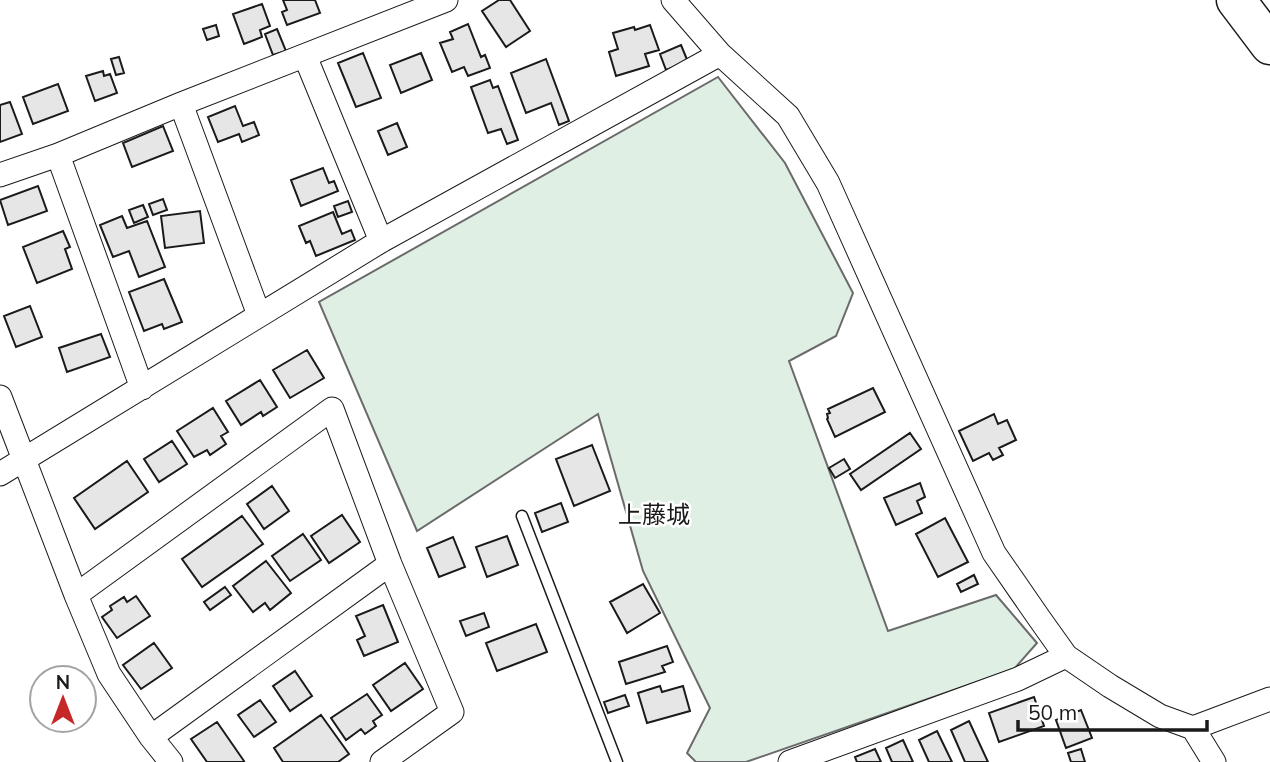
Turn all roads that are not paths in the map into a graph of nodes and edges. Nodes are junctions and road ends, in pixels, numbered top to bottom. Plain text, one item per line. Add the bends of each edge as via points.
1 (446, 0) edge
2 (673, 0) edge
3 (1236, 0) edge
4 (1270, 45) edge
5 (720, 54) junction
6 (305, 56) junction
7 (181, 104) junction
8 (58, 155) junction
9 (0, 176) edge
10 (381, 241) junction
11 (259, 314) junction
12 (142, 388) junction
13 (0, 397) edge
14 (24, 458) junction
15 (0, 474) edge
16 (522, 516) dead end
17 (390, 564) junction
18 (76, 595) junction
19 (1066, 656) junction
20 (1270, 699) edge
21 (1193, 728) junction
22 (151, 737) junction
23 (171, 762) edge
24 (383, 762) edge
25 (617, 762) edge
26 (790, 762) edge
27 (1214, 762) edge

1 - 6 street
2 - 5 street
3 - 4 highway
5 - 10 street
5 - 19 street via 788,116 828,183 993,553
6 - 7 street
6 - 10 street
7 - 8 street
7 - 11 street
8 - 9 street
8 - 12 street
10 - 11 street
11 - 12 street
12 - 14 street
13 - 14 street
14 - 15 street
14 - 18 street
16 - 25 lane
17 - 18 street via 332,409
17 - 22 street
17 - 24 street via 452,712
18 - 22 street via 109,674
19 - 21 street via 1160,716
19 - 26 street via 1018,679
20 - 21 street
21 - 27 street
22 - 23 street

